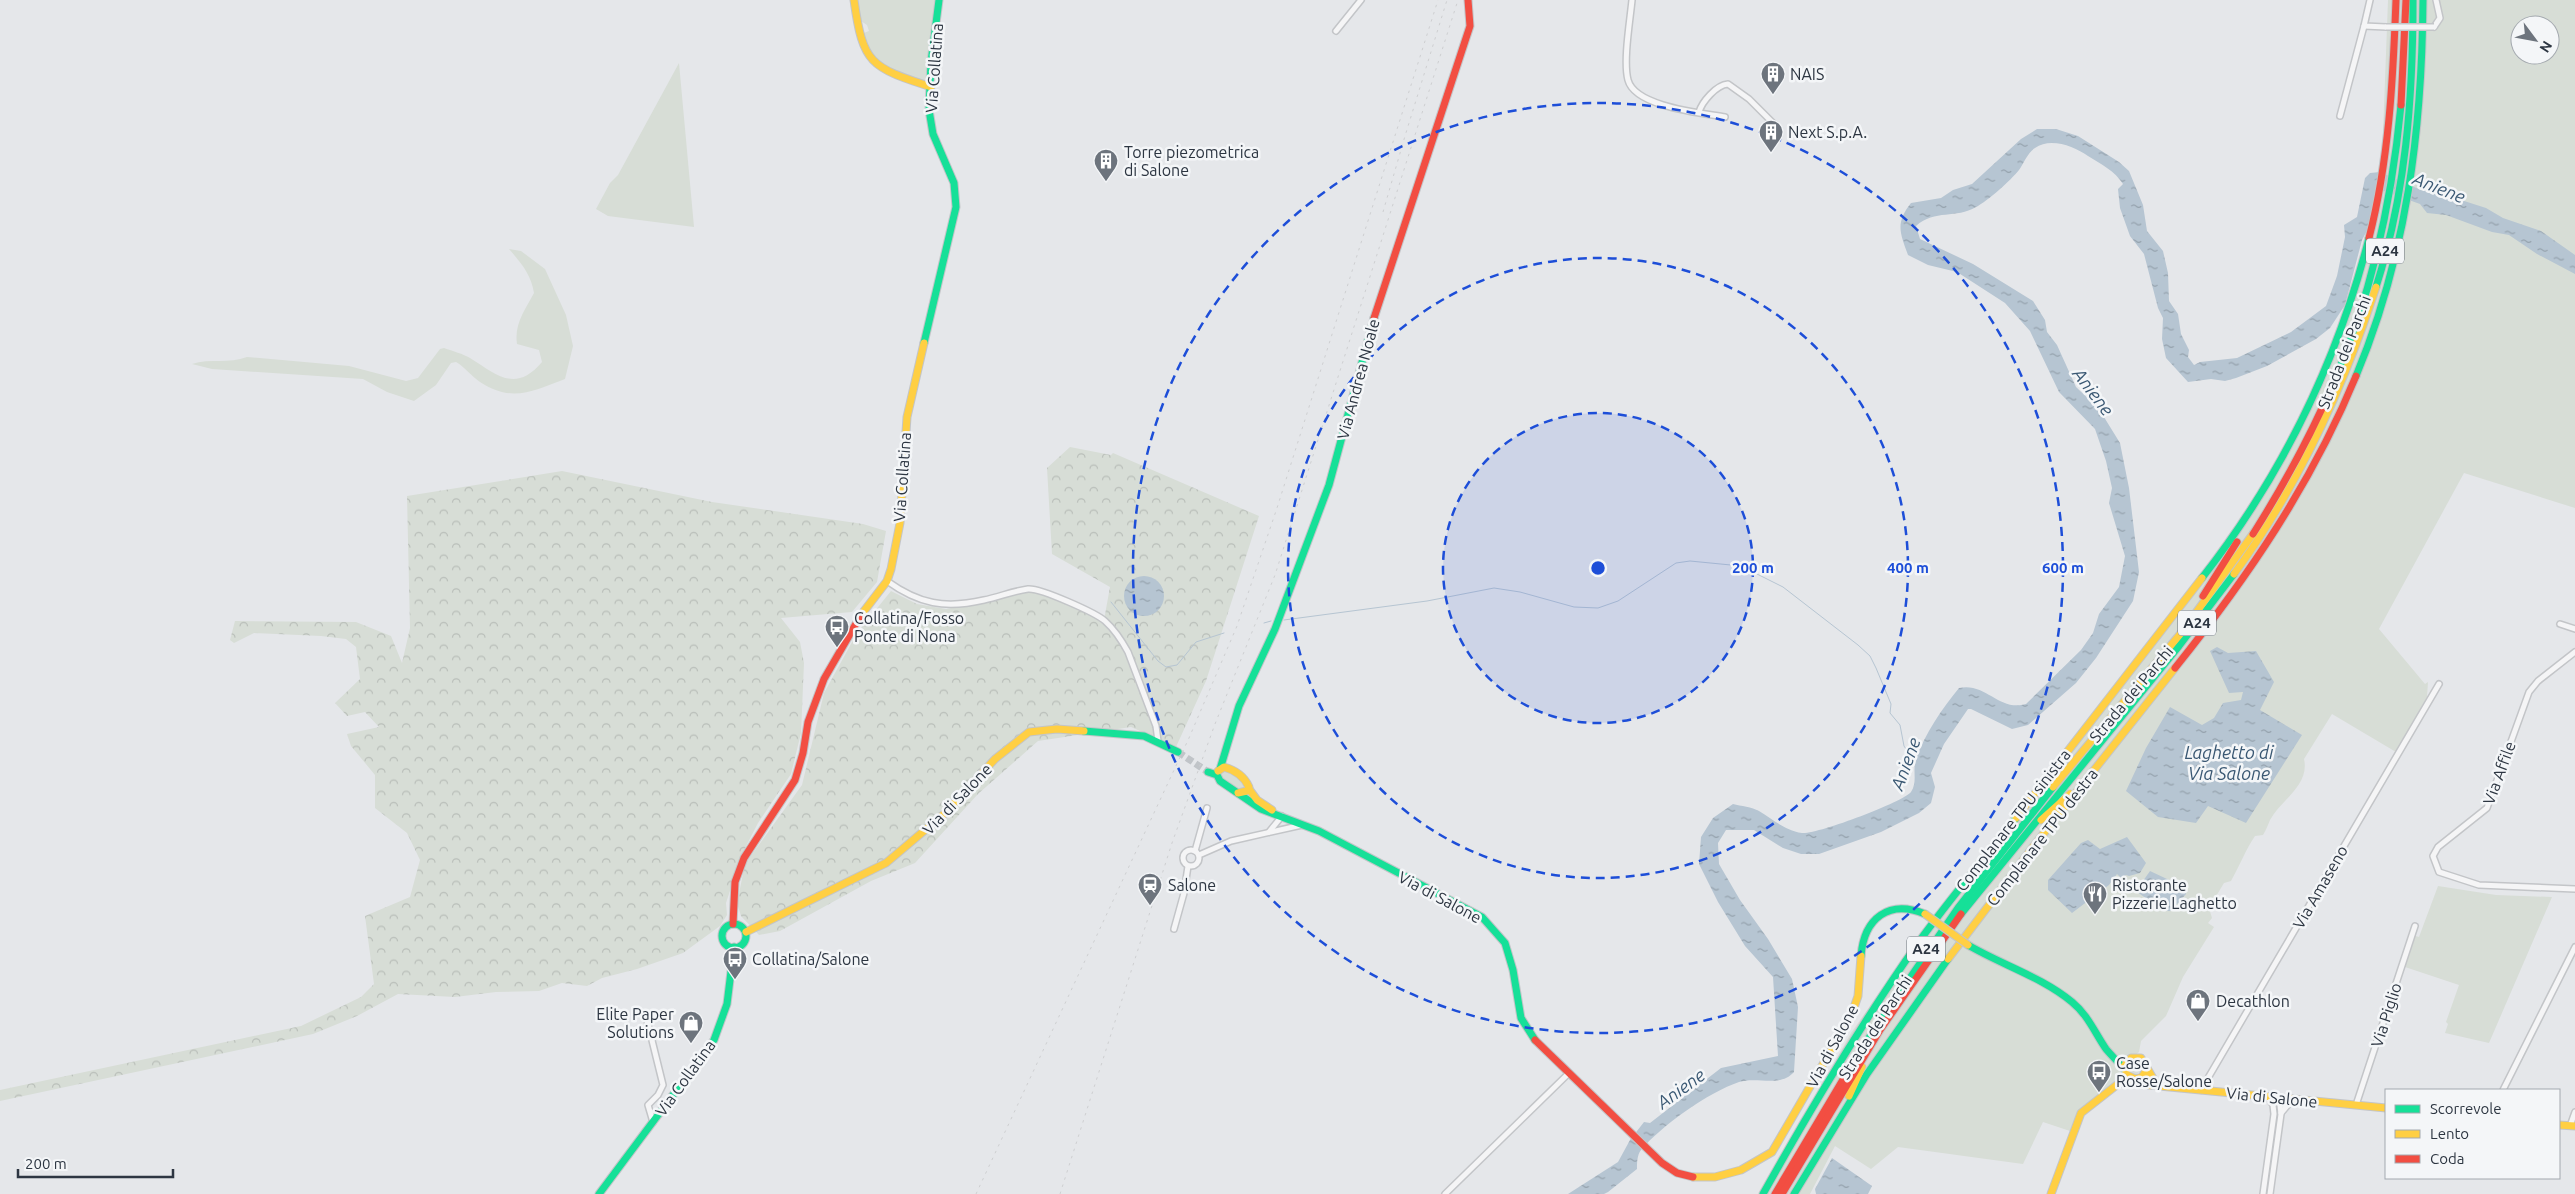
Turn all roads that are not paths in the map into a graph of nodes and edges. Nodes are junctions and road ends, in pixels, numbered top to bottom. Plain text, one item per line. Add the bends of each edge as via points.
1 (854, 0) edge
2 (939, 0) edge
3 (1361, 0) edge
4 (1468, 0) edge
5 (1632, 0) edge
6 (2370, 0) edge
7 (2390, 0) edge
8 (2396, 0) edge
9 (2406, 0) edge
10 (2413, 0) edge
11 (2423, 0) edge
12 (2427, 0) edge
13 (2436, 0) edge
14 (2396, 22) junction
15 (2364, 26) junction
16 (1336, 31) dead end
17 (2424, 54) junction
18 (931, 88) junction
19 (1698, 112) junction
20 (2340, 116) dead end
21 (1725, 117) dead end
22 (1774, 124) dead end
23 (2400, 162) junction
24 (2356, 337) junction
25 (2273, 478) junction
26 (887, 581) junction
27 (2560, 624) dead end
28 (2575, 629) edge
29 (2575, 652) edge
30 (2439, 684) dead end
31 (2106, 724) junction
32 (1158, 741) junction
33 (1224, 751) junction
34 (1178, 752) tunnel mouth
35 (2101, 760) junction
36 (1230, 768) junction
37 (1208, 772) tunnel mouth
38 (1219, 772) junction
39 (1249, 789) junction
40 (1238, 793) junction
41 (1207, 808) dead end
42 (1279, 815) junction
43 (1305, 825) junction
44 (1269, 832) junction
45 (1197, 853) junction
46 (1188, 866) junction
47 (1988, 878) junction
48 (2575, 889) edge
49 (733, 924) junction
50 (2415, 926) dead end
51 (1174, 929) dead end
52 (746, 932) junction
53 (734, 947) junction
54 (2575, 947) edge
55 (646, 1016) dead end
56 (1890, 1016) junction
57 (2111, 1052) junction
58 (2133, 1057) junction
59 (2146, 1069) junction
60 (2125, 1071) junction
61 (1568, 1074) junction
62 (2134, 1079) junction
63 (2118, 1084) junction
64 (2157, 1086) junction
65 (2504, 1089) edge
66 (2201, 1090) junction
67 (2267, 1096) junction
68 (2279, 1097) junction
69 (2293, 1098) junction
70 (2356, 1105) junction
71 (2385, 1108) edge
72 (2575, 1112) edge
73 (2281, 1114) junction
74 (653, 1122) junction
75 (2572, 1126) edge
76 (1805, 1176) junction
77 (599, 1194) edge
78 (1445, 1194) edge
79 (1763, 1194) edge
80 (1775, 1194) edge
81 (1782, 1194) edge
82 (1794, 1194) edge
83 (2051, 1194) edge
84 (2263, 1194) edge
85 (2270, 1194) edge

1 - 18 main road via 861,44 867,54 892,72
2 - 18 main road, Via Collatina
3 - 16 street
4 - 33 main road, Via Andrea Noale via 1470,26 1370,329 1329,485 1275,629 1239,706
5 - 19 street via 1627,73 1631,87 1652,102
6 - 15 street
7 - 14 main road
8 - 14 main road, Complanare TPU sinistra
9 - 23 main road, Strada dei Parchi / A24 via 2406,72
10 - 23 main road, Strada dei Parchi / A24 via 2413,76
11 - 17 main road, Complanare TPU destra
12 - 17 main road
13 - 15 street, bridge via 2440,18 2434,27
14 - 25 main road, Complanare TPU sinistra via 2386,160 2367,258 2342,332 2308,414
15 - 20 street
17 - 35 main road, Complanare TPU destra via 2415,164 2401,242 2371,338 2329,436 2272,538 2210,625
18 - 26 main road, Via Collatina via 931,126 954,180 956,207 907,417 900,523
19 - 21 street
19 - 22 street via 1721,85 1728,84
23 - 24 main road, Strada dei Parchi / A24 via 2393,218 2372,300
24 - 31 main road, Strada dei Parchi / A24 via 2313,430 2261,521 2187,626
24 - 47 main road, Strada dei Parchi / A24 via 2337,394 2299,472 2245,559 2202,617
25 - 31 main road via 2262,502 2201,598
25 - 79 main road, Complanare TPU sinistra via 2228,545 1919,942 1845,1052
26 - 32 street via 911,597 932,604 970,603 1027,589 1040,590 1104,620 1122,642 1131,660 1156,726
26 - 49 main road, Via Collatina via 855,623 824,679 808,722 795,780 759,832 735,882
27 - 28 street
29 - 48 street, Via Affile via 2538,681 2530,692 2486,810 2438,847 2433,856 2439,872 2473,884
30 - 66 street, Via Amaseno
31 - 80 main road, Strada dei Parchi / A24 via 1987,868 1927,948 1858,1051
32 - 34 main road, Via di Salone
32 - 52 main road, Via di Salone via 1134,735 1057,729 1034,730 1025,734 995,759 944,814 899,854
33 - 36 main road
33 - 38 main road, Via Andrea Noale
35 - 47 main road
35 - 76 main road, Complanare TPU destra via 1924,992 1886,1046
36 - 38 main road, Via di Salone via 1224,766
36 - 39 main road, Via di Salone via 1247,782
37 - 38 main road, Via di Salone
38 - 40 main road, Via di Salone via 1220,781
39 - 40 main road via 1244,794
39 - 42 main road, Via di Salone via 1257,800
40 - 42 main road, Via di Salone
41 - 45 street
42 - 43 main road, Via di Salone
42 - 44 street
42 - 44 street via 1278,828
43 - 44 street
43 - 61 main road, Via di Salone via 1463,906 1490,924 1507,947 1521,1018 1526,1028
44 - 45 street
45 - 46 street via 1196,865
45 - 46 street via 1188,851 1184,855
46 - 51 street
47 - 56 main road, Strada dei Parchi / A24
49 - 52 main road
49 - 53 main road via 723,935 726,944
50 - 70 street, Via Piglio
52 - 53 main road via 744,942
53 - 74 main road, Via Collatina via 732,988 722,1024 706,1054
54 - 65 street
55 - 74 street via 663,1085 648,1106
56 - 76 main road
56 - 81 main road, Strada dei Parchi / A24 via 1851,1075
57 - 58 main road
57 - 60 main road, Via di Salone
57 - 61 main road, Via di Salone, bridge via 2072,1002 2032,977 1990,960 1925,914 1897,908 1884,912 1869,926 1862,948 1859,990 1850,1018 1780,1141 1766,1157 1745,1168 1701,1177 1680,1175 1657,1158
58 - 59 main road via 2143,1059
58 - 60 main road via 2127,1061
59 - 62 main road via 2142,1077
59 - 64 main road
60 - 62 main road
60 - 63 main road
61 - 78 street
62 - 63 main road
62 - 64 main road, Via di Salone
63 - 83 main road via 2082,1113
64 - 66 main road, Via di Salone
66 - 67 main road, Via di Salone
67 - 68 main road, Via di Salone
67 - 84 street via 2274,1105 2274,1114
68 - 69 main road, Via di Salone
68 - 73 street
69 - 70 main road, Via di Salone
69 - 73 street
70 - 71 main road, Via di Salone
72 - 75 street
73 - 85 street
74 - 77 main road, Via Collatina
76 - 82 main road, Complanare TPU destra

